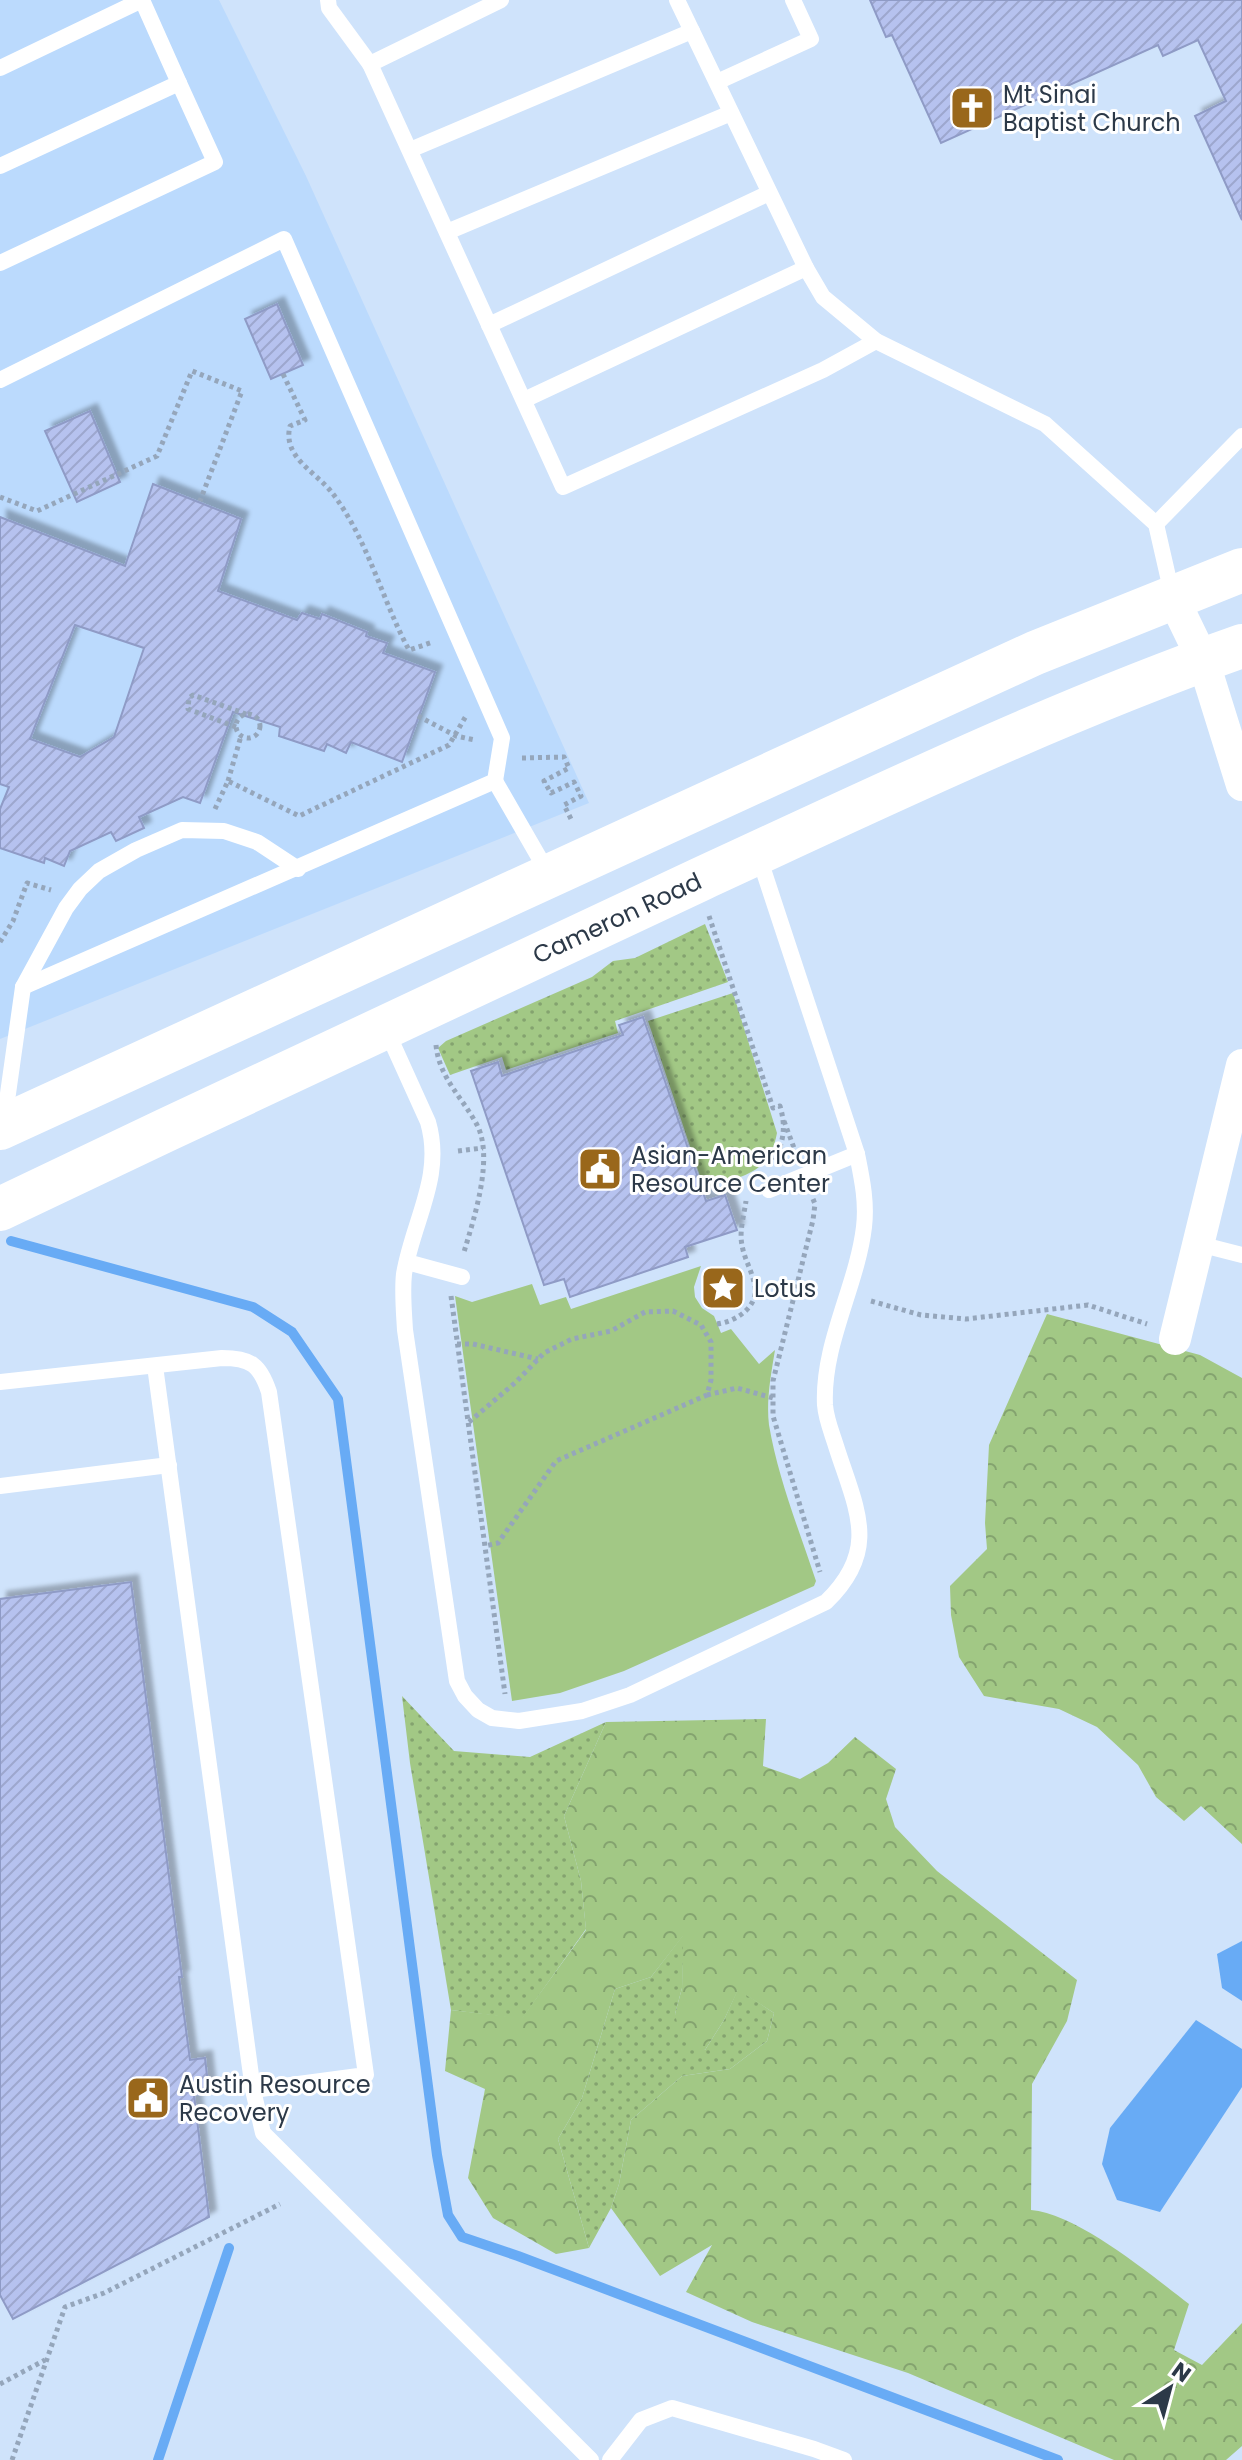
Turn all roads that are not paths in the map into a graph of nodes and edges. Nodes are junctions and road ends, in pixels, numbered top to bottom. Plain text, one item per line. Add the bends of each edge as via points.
1 (142, 0) edge
2 (328, 0) edge
3 (501, 0) edge
4 (677, 0) edge
5 (793, 0) edge
6 (692, 31) junction
7 (370, 64) junction
8 (0, 68) edge
9 (717, 82) junction
10 (179, 83) junction
11 (731, 113) junction
12 (410, 150) junction
13 (0, 166) edge
14 (769, 193) junction
15 (447, 232) junction
16 (0, 263) edge
17 (806, 268) junction
18 (489, 325) junction
19 (876, 341) junction
20 (0, 380) edge
21 (524, 400) junction
22 (1242, 436) edge
23 (1156, 524) junction
24 (1242, 570) edge
25 (1172, 596) junction
26 (1222, 653) edge
27 (495, 781) junction
28 (1242, 785) edge
29 (757, 853) junction
30 (298, 869) junction
31 (550, 876) junction
32 (23, 987) junction
33 (384, 1026) junction
34 (1242, 1065) edge
35 (2, 1127) edge
36 (857, 1154) junction
37 (769, 1190) dead end
38 (0, 1209) edge
39 (1199, 1244) junction
40 (1242, 1255) edge
41 (407, 1262) junction
42 (459, 1276) road end
43 (1176, 1336) road end
44 (155, 1366) junction
45 (0, 1382) edge
46 (169, 1465) junction
47 (0, 1486) edge
48 (253, 2090) junction
49 (591, 2460) edge
50 (610, 2460) edge
51 (844, 2460) edge

1 - 8 lane
1 - 10 lane
2 - 7 lane
3 - 7 lane
4 - 6 lane
5 - 9 lane via 811,39
6 - 9 lane
6 - 12 lane
7 - 12 lane
9 - 11 lane
10 - 13 lane
10 - 16 lane via 215,162
11 - 14 lane
11 - 15 lane
12 - 15 lane
14 - 17 lane
14 - 18 lane
15 - 18 lane
17 - 19 lane via 823,297
17 - 21 lane
18 - 21 lane
19 - 21 lane via 563,487
19 - 23 lane via 1045,424
20 - 27 lane via 284,239 502,738
22 - 23 lane
23 - 25 lane
24 - 25 main road
25 - 26 street
25 - 31 main road via 1035,653
26 - 28 street
26 - 29 main road, Cameron Road via 1076,710
27 - 30 lane
27 - 31 lane
29 - 33 main road, Cameron Road
29 - 36 lane
30 - 32 lane
30 - 32 lane via 257,842 224,831 182,830 99,871 80,889
31 - 35 main road
32 - 35 lane
33 - 38 main road, Cameron Road
33 - 41 lane via 433,1138 433,1173
34 - 39 street
36 - 37 lane
36 - 41 lane via 865,1205 863,1231 828,1366 825,1407 861,1535 851,1573 829,1600 608,1704 553,1717 492,1718 478,1710 457,1681 405,1330
39 - 40 lane
39 - 43 street
41 - 42 lane
44 - 45 lane
44 - 46 lane
44 - 48 lane via 243,1358 262,1372 269,1392 366,2075
46 - 47 lane
46 - 48 lane
48 - 49 lane via 263,2133
50 - 51 lane via 641,2420 672,2408

